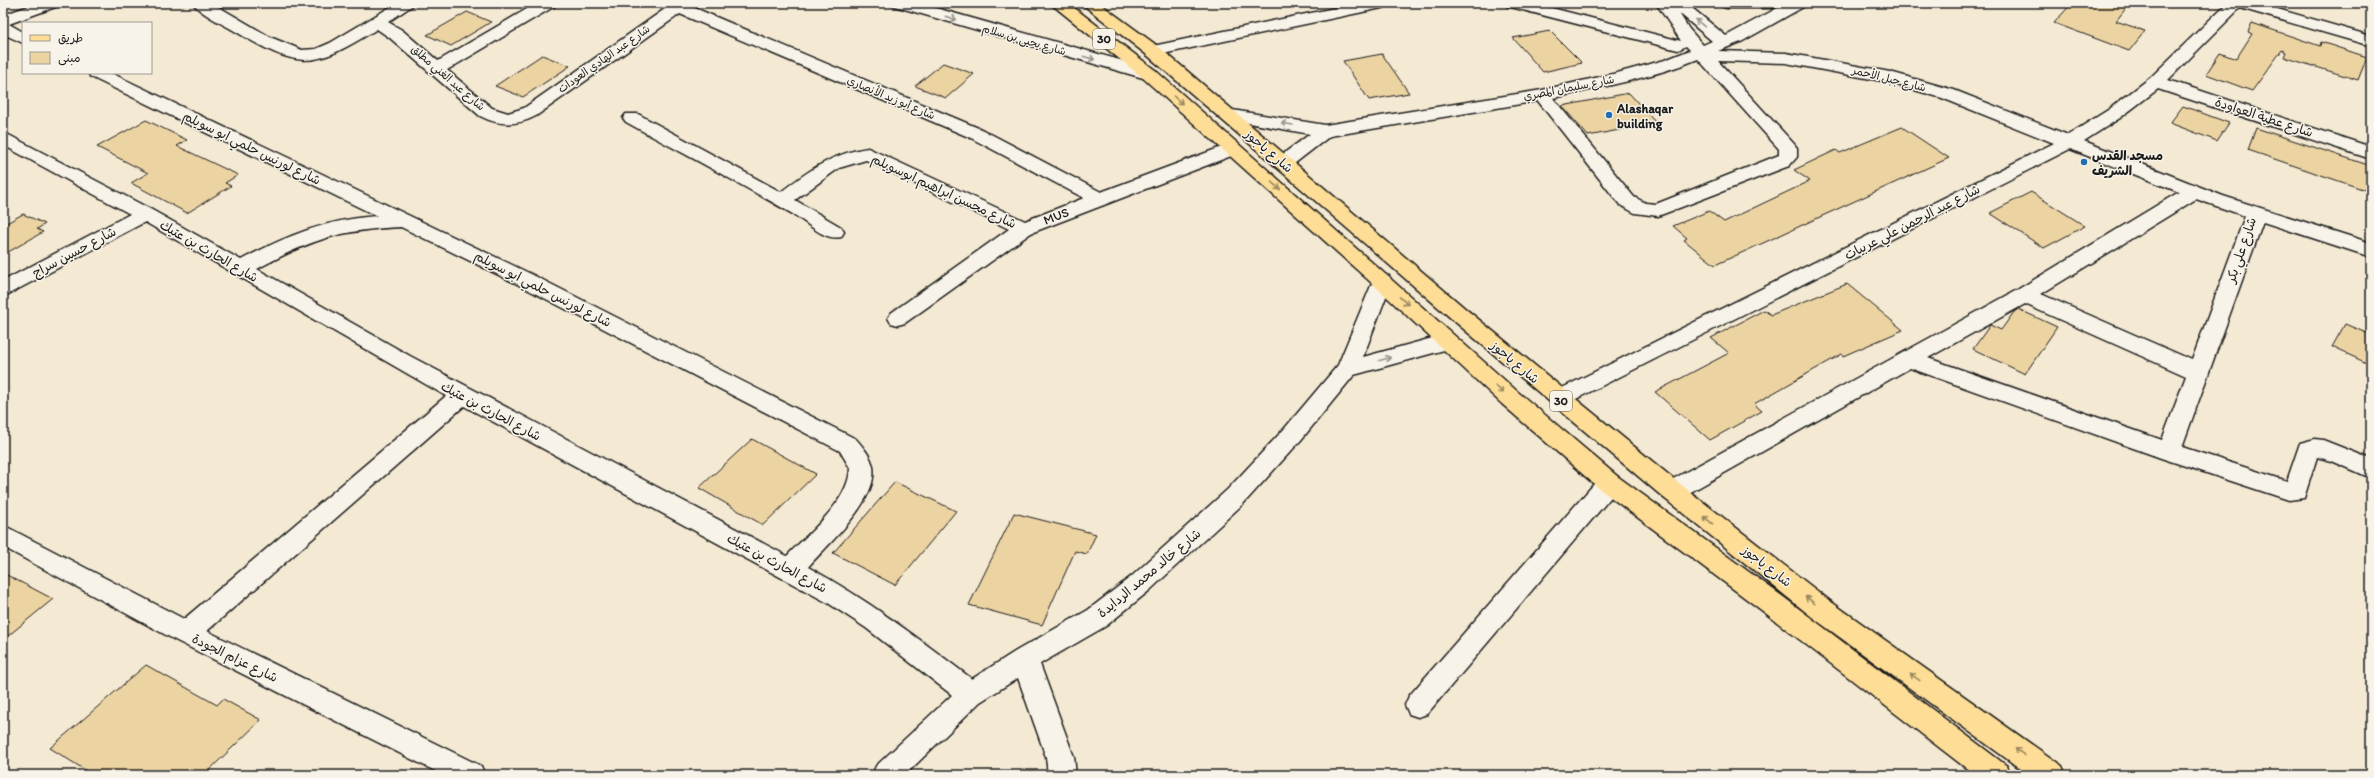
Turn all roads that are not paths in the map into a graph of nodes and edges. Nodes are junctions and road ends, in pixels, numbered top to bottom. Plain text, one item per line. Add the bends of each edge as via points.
1 (52, 3) edge
2 (201, 3) edge
3 (408, 3) edge
4 (549, 3) edge
5 (900, 3) edge
6 (1058, 3) edge
7 (1089, 3) edge
8 (1382, 3) edge
9 (1513, 3) edge
10 (1664, 3) edge
11 (1676, 3) edge
12 (1727, 3) edge
13 (1771, 3) edge
14 (1799, 3) edge
15 (2237, 3) edge
16 (681, 5) edge
17 (3, 21) edge
18 (377, 22) junction
19 (3, 28) edge
20 (22, 38) edge
21 (1680, 38) junction
22 (2371, 41) edge
23 (1724, 43) junction
24 (1153, 51) junction
25 (1701, 52) junction
26 (1671, 64) junction
27 (438, 68) junction
28 (99, 74) edge
29 (1149, 74) junction
30 (2156, 82) junction
31 (1542, 95) junction
32 (1226, 114) junction
33 (524, 115) joint
34 (632, 118) dead end
35 (1325, 131) junction
36 (3, 138) edge
37 (2068, 143) junction
38 (1233, 149) junction
39 (2371, 153) edge
40 (1283, 162) junction
41 (2194, 192) junction
42 (1100, 199) junction
43 (782, 200) junction
44 (2256, 213) junction
45 (145, 214) junction
46 (405, 221) junction
47 (1024, 228) junction
48 (834, 232) dead end
49 (2371, 250) edge
50 (241, 270) junction
51 (1382, 281) junction
52 (3, 290) edge
53 (2024, 295) junction
54 (898, 318) dead end
55 (1447, 342) junction
56 (1908, 359) junction
57 (1347, 369) junction
58 (2198, 372) junction
59 (462, 395) junction
60 (1560, 399) junction
61 (2169, 452) junction
62 (2371, 469) edge
63 (1609, 484) junction
64 (1672, 491) junction
65 (3, 535) edge
66 (790, 569) junction
67 (186, 634) junction
68 (1025, 659) junction
69 (971, 694) junction
70 (1418, 705) dead end
71 (471, 775) edge
72 (886, 775) edge
73 (1062, 775) edge
74 (1997, 775) edge
75 (2052, 775) edge

1 - 17 street
2 - 18 street via 286,52 296,55 314,54 336,47
3 - 18 street
4 - 27 street
5 -> 29 street, شارع يحيى بن سلام
6 - 29 main road, شارع ياجوز / 30
7 - 24 main road, شارع ياجوز / 30
8 - 24 street
9 - 21 street
10 - 21 street
23 -> 11 street
12 - 13 street
14 - 23 street, شارع سليمان المصري
15 - 22 street
15 - 30 street, شارع عبد الرحمن علي عربيات
16 - 33 street, شارع عبد الهادي العودات
16 - 42 street, شارع أبو زيد الأنصاري via 977,134
18 - 27 street, شارع عبد الغني مطلق
19 - 20 street
21 - 25 street
21 - 26 street
23 - 25 street, شارع سليمان المصري
24 - 32 main road, شارع ياجوز / 30
25 - 26 street, شارع سليمان المصري
25 - 31 street via 1782,140 1789,152 1788,157 1782,162 1658,210 1642,209 1627,201
25 - 37 street, شارع جبل الأحمر via 1717,56 1786,58 1890,77 1986,107
26 - 31 street, شارع سليمان المصري
27 - 33 street, شارع عبد الغني مطلق via 470,100 496,118 509,120
28 - 46 street, شارع لورنس حلمي ابو سويلم
29 -> 38 main road, شارع ياجوز / 30
30 - 37 street, شارع عبد الرحمن علي عربيات via 2114,114
30 - 39 street, شارع عطية العواودة
31 - 35 street, شارع سليمان المصري
35 -> 32 street, شارع سليمان المصري
32 - 40 main road, شارع ياجوز / 30
34 - 43 street
35 - 40 street, شارع سليمان المصري
36 - 45 street, شارع الحارث بن عتيك
37 - 41 street, شارع علي بكر
37 - 60 street, شارع عبد الرحمن علي عربيات
38 - 42 street, MUS
38 -> 51 main road, شارع ياجوز / 30
40 - 60 main road, شارع ياجوز / 30
41 - 44 street, شارع علي بكر
41 - 53 street
42 - 47 street, MUS
43 - 47 street, شارع محسن ابراهيم ابوسويلم via 837,162 849,156 868,154
43 - 48 street
44 - 49 street
44 - 58 street, شارع علي بكر
45 - 50 street, شارع الحارث بن عتيك
45 - 52 street, شارع حسين سراج
46 - 50 street via 352,225 312,234 283,246
46 - 66 street, شارع لورنس حلمي ابو سويلم via 524,278 747,392 848,445 857,453 862,476 850,504
47 - 54 street, MUS
50 - 59 street, شارع الحارث بن عتيك
51 -> 55 main road, شارع ياجوز / 30
51 - 57 street, شارع خالد محمد الردايدة
53 - 56 street
53 - 58 street
57 -> 55 street
55 -> 63 main road, شارع ياجوز / 30
56 - 61 street
56 - 64 street
57 - 68 street, شارع خالد محمد الردايدة via 1266,465 1192,537 1097,618
58 - 61 street, شارع علي بكر
59 - 66 street, شارع الحارث بن عتيك
59 - 67 street
60 - 64 main road, شارع ياجوز / 30
61 - 62 street via 2290,491 2296,490 2308,449 2338,454
63 - 70 street
63 - 74 main road, شارع ياجوز / 30
75 -> 64 main road, شارع ياجوز / 30 via 1821,609
65 - 67 street, شارع عزام الجودة
66 - 69 street, شارع الحارث بن عتيك via 875,620
67 - 71 street, شارع عزام الجودة
68 - 69 street, شارع خالد محمد الردايدة
68 - 73 street via 1060,757
69 - 72 street, شارع خالد محمد الردايدة

